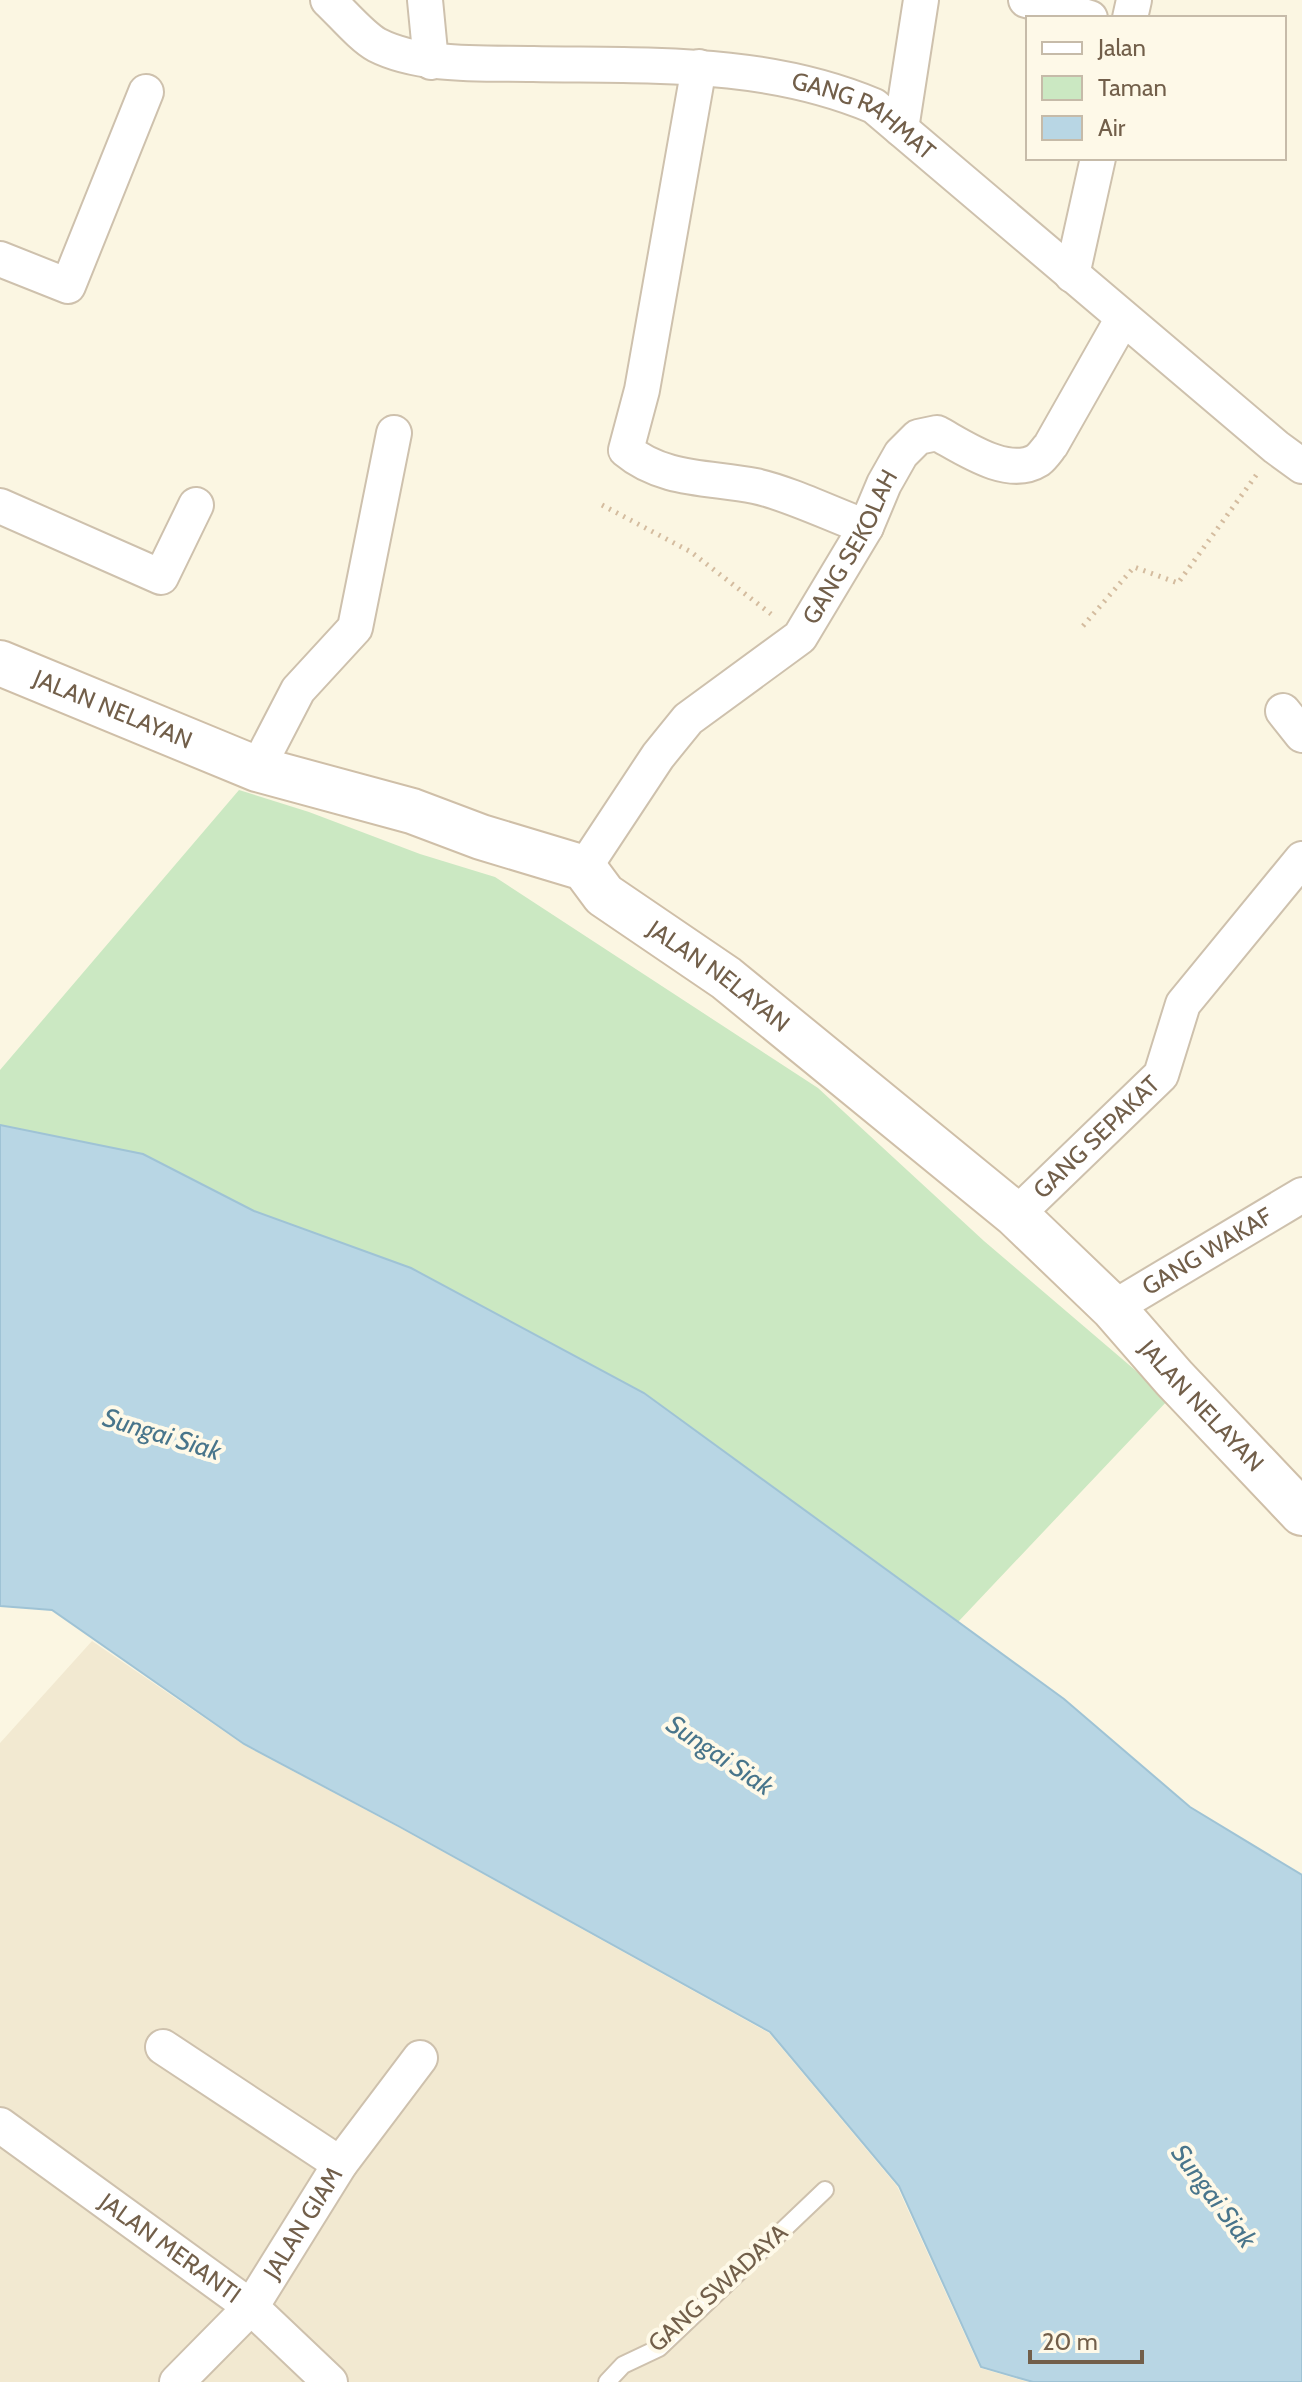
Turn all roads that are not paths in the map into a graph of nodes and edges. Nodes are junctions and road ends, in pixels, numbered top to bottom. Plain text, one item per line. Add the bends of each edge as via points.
1 (328, 0) edge
2 (425, 0) edge
3 (921, 0) edge
4 (1026, 0) edge
5 (1083, 16) edge
6 (431, 62) junction
7 (699, 67) junction
8 (146, 92) dead end
9 (901, 129) junction
10 (1098, 160) edge
11 (0, 259) edge
12 (1072, 275) junction
13 (1123, 318) junction
14 (394, 433) dead end
15 (1289, 457) edge
16 (196, 505) dead end
17 (0, 506) edge
18 (866, 527) junction
19 (0, 663) edge
20 (257, 769) junction
21 (1302, 859) edge
22 (584, 868) junction
23 (1302, 1195) edge
24 (1016, 1215) junction
25 (1113, 1308) junction
26 (1302, 1513) edge
27 (163, 2047) dead end
28 (420, 2058) dead end
29 (0, 2125) edge
30 (340, 2164) junction
31 (825, 2190) dead end
32 (251, 2307) junction
33 (177, 2382) edge
34 (330, 2382) edge
35 (607, 2382) edge

1 - 6 street, GANG RAHMAT via 376,45
2 - 6 street
3 - 9 street
4 - 5 street
6 - 7 street, GANG RAHMAT
7 - 9 street, GANG RAHMAT via 821,86 874,106
7 - 18 street via 642,390 626,450 643,464 686,477 758,486
8 - 11 street via 68,286
9 - 12 street, GANG RAHMAT
10 - 12 street
12 - 13 street, GANG RAHMAT
13 - 15 street, GANG RAHMAT
13 - 18 street, GANG SEKOLAH via 1038,460 1021,466 996,463 937,433 918,437 901,454
14 - 20 street via 355,628 298,690
16 - 17 street via 161,577
18 - 22 street, GANG SEKOLAH via 800,637 688,719
19 - 20 main road, JALAN NELAYAN
20 - 22 main road, JALAN NELAYAN via 412,811
21 - 24 street, GANG SEPAKAT via 1183,1004 1161,1075
22 - 24 main road, JALAN NELAYAN via 604,895 726,978
23 - 25 street, GANG WAKAF
24 - 25 main road, JALAN NELAYAN
25 - 26 main road, JALAN NELAYAN
27 - 30 street
28 - 30 street, JALAN GIAM
29 - 32 street, JALAN MERANTI
30 - 32 street, JALAN GIAM
31 - 35 lane, GANG SWADAYA via 659,2348 623,2365
32 - 33 street, JALAN GIAM
32 - 34 street, JALAN MERANTI

